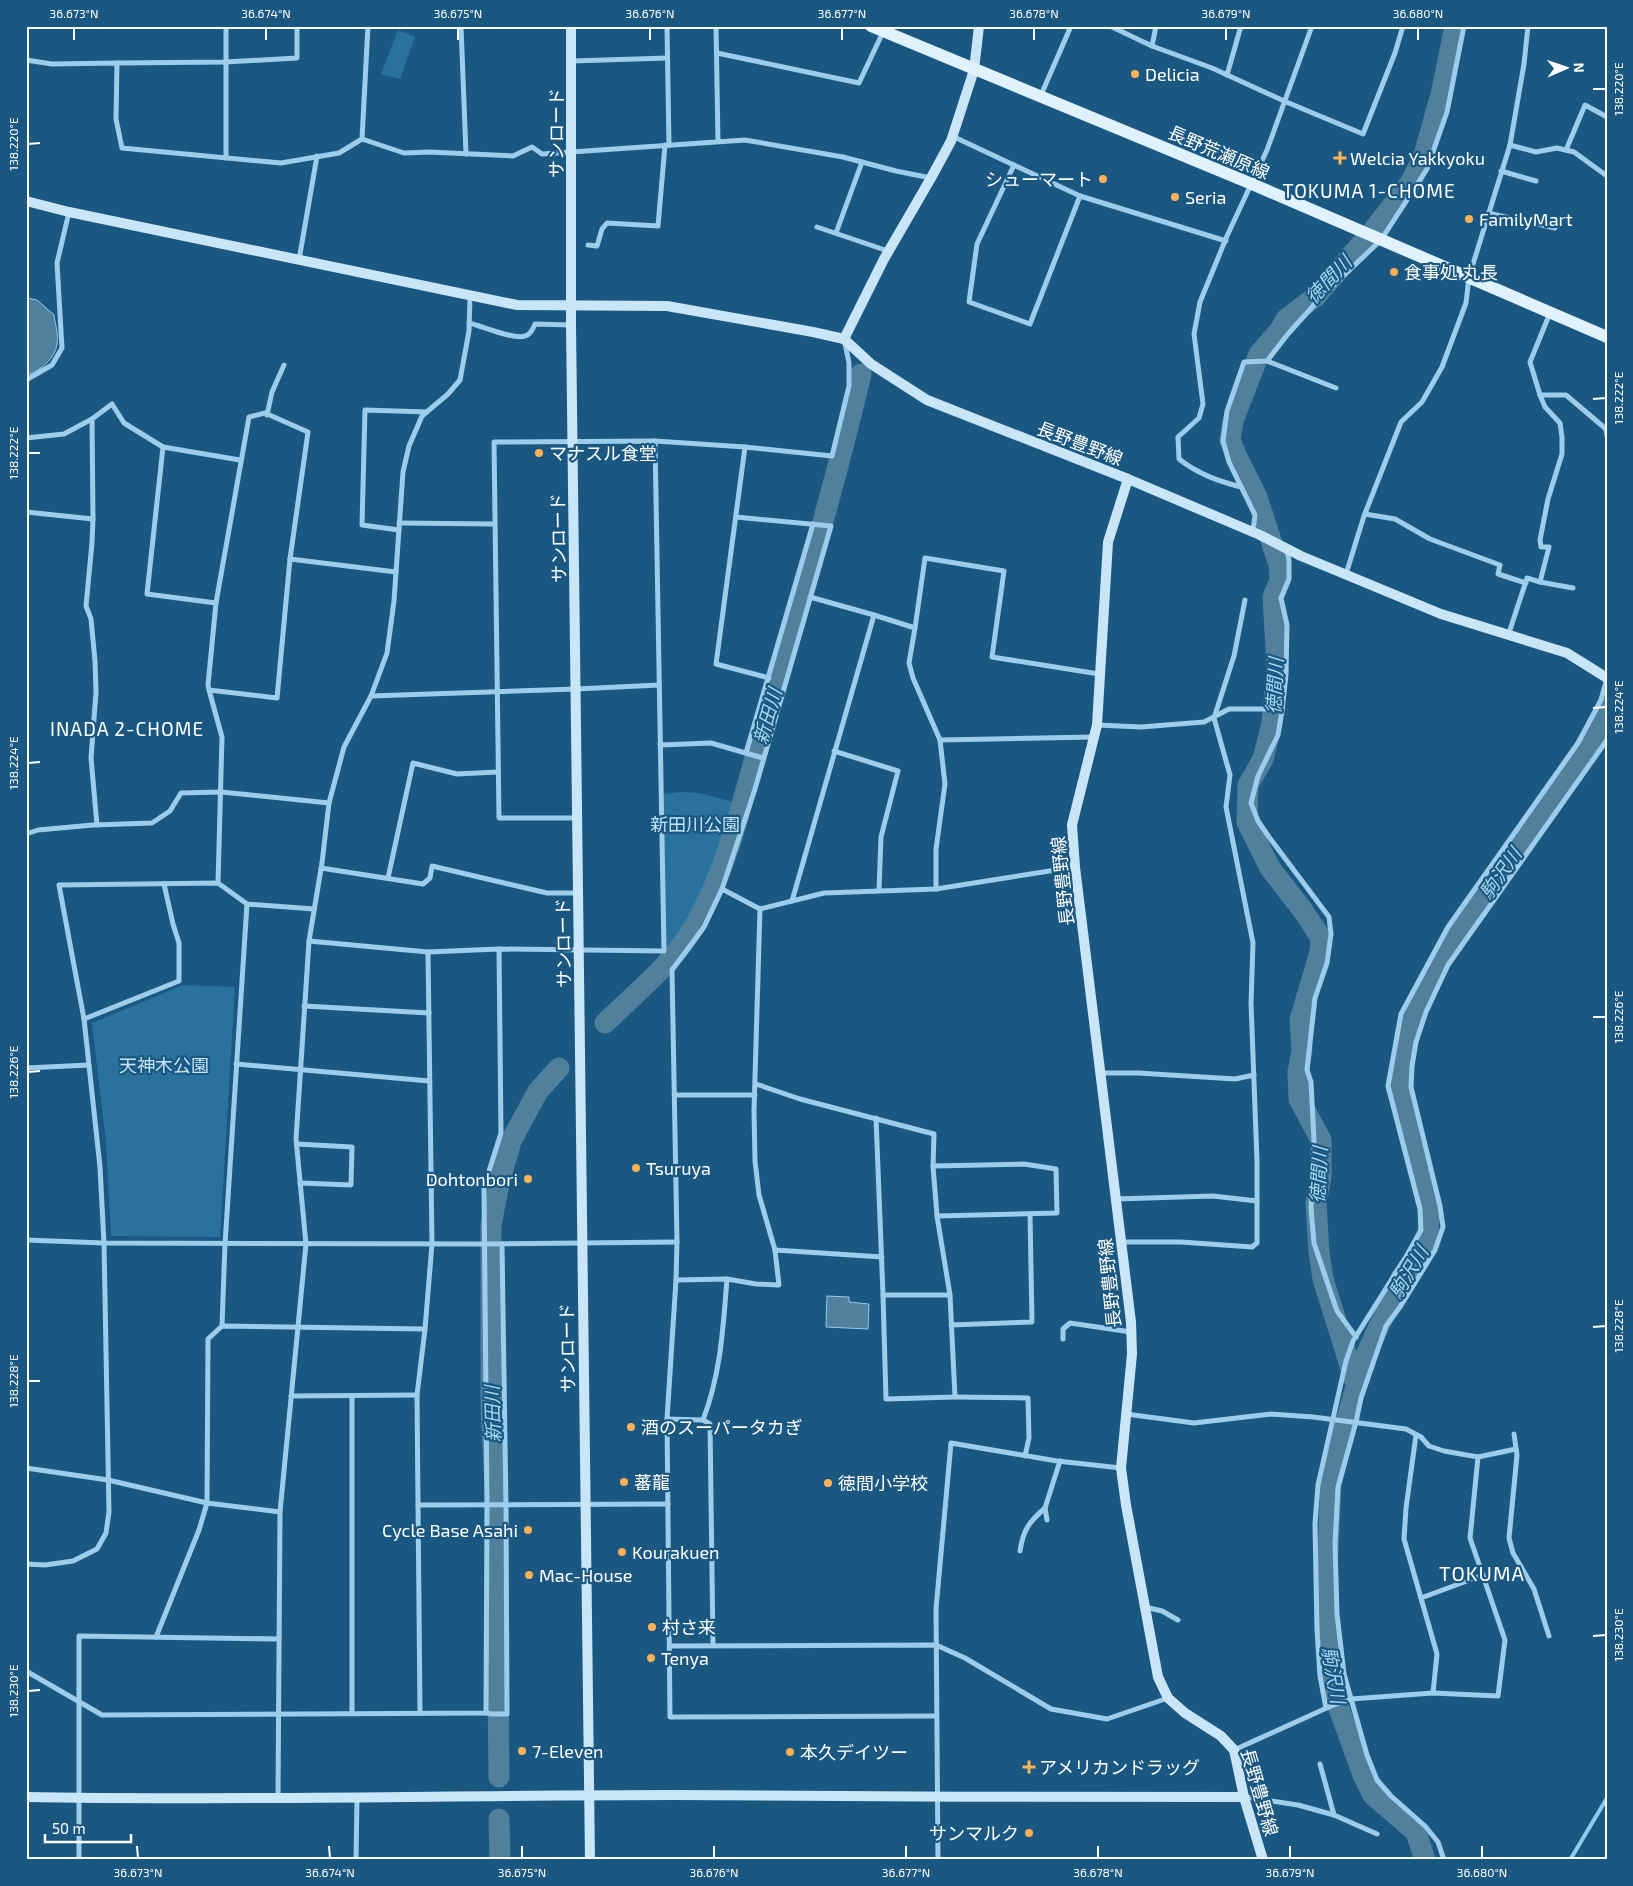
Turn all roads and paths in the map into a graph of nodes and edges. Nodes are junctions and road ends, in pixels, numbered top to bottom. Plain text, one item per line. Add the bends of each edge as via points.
1 (226, 26) edge
2 (297, 26) edge
3 (368, 26) edge
4 (461, 26) edge
5 (571, 26) edge
6 (667, 26) edge
7 (716, 26) edge
8 (871, 26) edge
9 (979, 26) edge
10 (1071, 26) edge
11 (1110, 26) edge
12 (1156, 26) edge
13 (1241, 26) edge
14 (1312, 26) edge
15 (1403, 26) edge
16 (1464, 26) edge
17 (1528, 26) edge
18 (883, 31) junction
19 (1152, 46) junction
20 (717, 52) junction
21 (667, 58) junction
22 (26, 60) edge
23 (572, 60) junction
24 (226, 62) junction
25 (117, 63) junction
26 (974, 70) junction
27 (1228, 75) junction
28 (1041, 96) junction
29 (1284, 101) junction
30 (1607, 117) edge
31 (952, 136) junction
32 (362, 140) junction
33 (718, 140) junction
34 (667, 145) junction
35 (1510, 145) junction
36 (1566, 150) junction
37 (573, 152) junction
38 (466, 154) junction
39 (317, 156) junction
40 (226, 158) junction
41 (862, 162) junction
42 (1014, 165) junction
43 (1501, 172) junction
44 (1607, 176) edge
45 (931, 178) junction
46 (1536, 181) dead end
47 (1252, 184) junction
48 (1080, 196) junction
49 (26, 201) edge
50 (69, 212) junction
51 (1488, 213) junction
52 (818, 227) dead end
53 (1555, 228) dead end
54 (836, 233) junction
55 (1379, 240) junction
56 (1226, 241) junction
57 (588, 245) dead end
58 (888, 251) junction
59 (299, 260) junction
60 (1469, 277) junction
61 (470, 296) junction
62 (571, 305) junction
63 (1550, 312) junction
64 (469, 323) junction
65 (572, 325) junction
66 (1606, 334) edge
67 (844, 339) junction
68 (1266, 361) junction
69 (284, 365) dead end
70 (26, 380) edge
71 (1336, 388) dead end
72 (1540, 395) junction
73 (427, 412) junction
74 (267, 414) junction
75 (92, 419) junction
76 (1607, 436) edge
77 (26, 438) edge
78 (573, 440) junction
79 (655, 441) junction
80 (163, 447) junction
81 (746, 447) junction
82 (240, 460) junction
83 (1128, 479) junction
84 (1242, 487) junction
85 (26, 512) edge
86 (1365, 514) junction
87 (736, 517) junction
88 (93, 519) junction
89 (494, 524) junction
90 (813, 524) junction
91 (399, 527) junction
92 (1256, 534) junction
93 (1282, 546) junction
94 (290, 560) junction
95 (396, 572) junction
96 (1346, 574) junction
97 (1540, 582) junction
98 (1526, 583) junction
99 (1573, 588) dead end
100 (810, 597) junction
101 (1245, 600) dead end
102 (216, 603) junction
103 (874, 615) junction
104 (915, 628) junction
105 (1508, 636) junction
106 (1099, 674) junction
107 (769, 678) junction
108 (1607, 678) edge
109 (659, 684) junction
110 (576, 689) junction
111 (209, 690) junction
112 (497, 692) junction
113 (371, 696) junction
114 (1279, 709) junction
115 (1214, 718) junction
116 (1097, 725) junction
117 (1093, 737) junction
118 (940, 740) junction
119 (1607, 740) edge
120 (660, 745) junction
121 (834, 751) junction
122 (748, 753) junction
123 (762, 757) junction
124 (497, 772) junction
125 (221, 792) junction
126 (329, 803) junction
127 (578, 818) junction
128 (97, 825) junction
129 (26, 834) edge
130 (322, 868) junction
131 (1075, 868) junction
132 (388, 878) junction
133 (218, 883) junction
134 (164, 884) junction
135 (722, 889) junction
136 (936, 889) junction
137 (879, 890) junction
138 (578, 894) junction
139 (792, 901) junction
140 (247, 904) junction
141 (314, 909) junction
142 (760, 909) junction
143 (309, 941) junction
144 (499, 949) junction
145 (579, 950) junction
146 (428, 952) junction
147 (304, 1006) junction
148 (429, 1012) junction
149 (84, 1020) junction
150 (236, 1064) junction
151 (89, 1065) junction
152 (26, 1068) edge
153 (299, 1070) junction
154 (1101, 1073) junction
155 (1254, 1075) junction
156 (429, 1081) junction
157 (756, 1084) junction
158 (675, 1095) junction
159 (755, 1095) junction
160 (876, 1118) junction
161 (296, 1144) junction
162 (933, 1166) junction
163 (300, 1184) junction
164 (1116, 1199) junction
165 (1257, 1201) junction
166 (1030, 1214) junction
167 (936, 1216) junction
168 (26, 1240) edge
169 (677, 1242) junction
170 (1121, 1242) junction
171 (104, 1243) junction
172 (225, 1244) junction
173 (306, 1244) junction
174 (432, 1244) junction
175 (487, 1244) junction
176 (499, 1244) junction
177 (582, 1244) junction
178 (775, 1250) junction
179 (882, 1258) junction
180 (727, 1279) junction
181 (676, 1280) junction
182 (883, 1295) junction
183 (950, 1295) junction
184 (952, 1325) junction
185 (222, 1326) junction
186 (298, 1327) junction
187 (425, 1329) junction
188 (1131, 1332) junction
189 (1063, 1339) dead end
190 (1354, 1339) junction
191 (417, 1395) junction
192 (291, 1396) junction
193 (352, 1396) junction
194 (955, 1397) junction
195 (1125, 1414) junction
196 (667, 1420) junction
197 (703, 1420) junction
198 (1333, 1420) junction
199 (1354, 1422) junction
200 (1514, 1434) dead end
201 (1416, 1435) junction
202 (1516, 1449) junction
203 (1025, 1456) junction
204 (1478, 1457) junction
205 (1060, 1461) junction
206 (26, 1468) edge
207 (1121, 1468) junction
208 (108, 1480) junction
209 (207, 1503) junction
210 (668, 1504) junction
211 (418, 1505) junction
212 (586, 1505) junction
213 (489, 1506) junction
214 (503, 1506) junction
215 (1045, 1508) junction
216 (280, 1512) junction
217 (1047, 1520) dead end
218 (1020, 1552) dead end
219 (26, 1564) edge
220 (1483, 1576) junction
221 (1421, 1598) junction
222 (1145, 1607) junction
223 (1178, 1620) dead end
224 (1550, 1636) dead end
225 (156, 1637) junction
226 (278, 1639) junction
227 (713, 1645) junction
228 (936, 1645) junction
229 (670, 1646) junction
230 (26, 1672) edge
231 (1433, 1693) junction
232 (1168, 1698) junction
233 (79, 1700) junction
234 (1349, 1700) junction
235 (1329, 1707) junction
236 (352, 1713) junction
237 (420, 1713) junction
238 (277, 1714) junction
239 (489, 1714) junction
240 (936, 1716) junction
241 (1234, 1750) junction
242 (1320, 1764) dead end
243 (589, 1796) junction
244 (938, 1796) junction
245 (26, 1797) edge
246 (1244, 1797) junction
247 (79, 1798) junction
248 (278, 1798) junction
249 (357, 1798) junction
250 (1334, 1815) junction
251 (1377, 1834) dead end
252 (79, 1860) edge
253 (356, 1860) edge
254 (590, 1860) edge
255 (938, 1860) edge
256 (1263, 1860) edge
257 (1444, 1860) edge

1 - 24 street
2 - 24 street via 297,58
3 - 32 street
4 - 38 street
5 - 23 street, サンロード
6 - 21 street
7 - 20 street
8 - 18 main road, 長野荒瀬原線
9 - 26 street
10 - 28 street
11 - 19 street
12 - 19 street
13 - 27 street
14 - 29 street
15 - 29 street via 1363,134
16 - 55 street via 1448,112 1427,169
17 - 35 street
18 - 20 street via 859,83
18 - 26 main road, 長野荒瀬原線
19 - 27 street
20 - 33 street
21 - 23 street
21 - 34 street
22 - 25 street via 52,64
23 - 37 street, サンロード
24 - 25 street
24 - 40 street
25 - 40 street via 116,118 122,148
26 - 28 main road, 長野荒瀬原線
26 - 31 street
27 - 29 street
28 - 47 main road, 長野荒瀬原線
29 - 47 street
30 - 36 street via 1586,105
31 - 42 street
31 - 45 street
32 - 38 street via 404,153
32 - 39 street via 339,153
33 - 34 street
33 - 41 street via 745,140
34 - 37 street
34 - 57 street via 658,226 607,223 597,246
35 - 36 street via 1536,152 1557,148
35 - 43 street
36 - 44 street via 1574,152
37 - 38 street via 542,154 532,147 513,156
37 - 62 street, サンロード
39 - 40 street via 282,162
39 - 59 street
41 - 45 street
41 - 54 street
42 - 48 street
42 - 48 street via 978,244 969,302 1030,324
43 - 46 street
43 - 51 street
45 - 58 street
47 - 55 main road, 長野荒瀬原線
47 - 56 street
48 - 56 street
49 - 50 street
50 - 59 street
50 - 70 street via 57,263 62,348 52,365
51 - 53 street
51 - 60 street
52 - 54 street
54 - 58 street
55 - 60 main road, 長野荒瀬原線
55 - 68 street via 1322,296
56 - 84 street via 1200,302 1194,334 1203,404 1199,418 1178,438 1179,459 1193,470
58 - 67 street
59 - 61 street
60 - 63 main road, 長野荒瀬原線
60 - 86 street via 1466,303 1442,366 1422,402 1400,422
61 - 62 street via 517,305
61 - 64 street
62 - 65 street, サンロード
62 - 67 street via 667,306
63 - 66 main road, 長野荒瀬原線
63 - 72 street via 1530,362
64 - 65 street via 525,337 535,324
64 - 73 street via 460,380
65 - 78 street, サンロード
67 - 81 street via 849,386 832,456
67 - 83 street, 長野豊野線 via 872,364 927,400
68 - 71 street
68 - 84 street via 1244,362 1227,411 1223,441 1228,462
69 - 74 street
72 - 76 street via 1566,394 1606,429
72 - 97 street via 1545,407 1560,423 1562,437 1562,454 1540,540 1541,547 1550,548
73 - 91 street via 422,416 409,446
73 - 91 street via 365,410 362,525
74 - 82 street via 249,417
74 - 94 street via 308,432
75 - 77 street via 64,434
75 - 80 street via 112,404 124,423
75 - 88 street
78 - 79 street
78 - 89 street via 494,442
78 - 110 street, サンロード
79 - 81 street
79 - 109 street
80 - 82 street
80 - 102 street via 147,594
81 - 87 street
82 - 102 street
83 - 92 street
83 - 106 street, 長野豊野線 via 1108,542
84 - 92 street via 1255,515
85 - 88 street
86 - 96 street
86 - 98 street via 1395,519 1430,539 1500,565 1498,574
87 - 90 street
87 - 107 street via 716,664
88 - 128 street via 86,606 91,619 95,661 91,758
89 - 91 street
89 - 112 street
90 - 100 street via 831,526
90 - 107 street
91 - 95 street
92 - 93 street
93 - 96 street
93 - 114 street via 1289,561 1289,579 1281,598 1287,625 1286,675
94 - 95 street
94 - 111 street via 277,698
95 - 113 street via 386,653
96 - 105 street via 1441,614
97 - 98 street via 1527,578
97 - 99 street
98 - 105 street
100 - 103 street
100 - 123 street
101 - 115 street via 1234,656
102 - 111 street
103 - 104 street
103 - 121 street
104 - 106 street via 925,558 1004,571 992,657
104 - 118 street via 909,663
105 - 108 street via 1567,653
106 - 116 street, 長野豊野線
107 - 122 street
108 - 190 street via 1601,700 1578,743 1448,927 1401,1014 1388,1086 1420,1209 1421,1230
109 - 110 street
109 - 120 street
110 - 112 street
110 - 127 street, サンロード
111 - 125 street via 222,737
112 - 113 street
112 - 124 street
113 - 126 street via 344,747
114 - 115 street via 1230,709
114 - 190 street via 1278,735 1258,776 1251,802 1258,821 1329,917 1329,953 1315,998 1307,1070 1311,1082 1314,1140 1311,1208 1314,1242 1338,1311
115 - 116 street via 1204,722 1141,727
115 - 155 street via 1230,775 1226,807 1253,943
116 - 117 street, 長野豊野線
117 - 118 street
117 - 131 street, 長野豊野線 via 1072,825
118 - 136 street via 945,784 936,849
119 - 199 street via 1448,965 1426,1012 1416,1042 1412,1087 1443,1227 1435,1250 1386,1326
120 - 122 street via 711,742
120 - 145 street via 664,950
121 - 137 street via 898,771 881,837
121 - 139 street
122 - 123 street
123 - 135 street via 755,789
124 - 127 street via 499,818
124 - 132 street via 457,774 413,762
125 - 126 street
125 - 128 street via 181,793 170,811 152,823
125 - 133 street
126 - 130 street
127 - 138 street, サンロード
128 - 129 street
130 - 132 street
130 - 141 street
131 - 136 street
131 - 154 street, 長野豊野線
132 - 138 street via 423,884 430,878 432,866 547,892
133 - 134 street
133 - 140 street
134 - 149 street via 179,943 180,981
134 - 149 street via 59,885
135 - 142 street
135 - 158 street via 704,928 672,970
136 - 137 street
137 - 139 street via 824,893
138 - 145 street, サンロード
139 - 142 street
140 - 141 street
140 - 150 street
141 - 143 street
142 - 157 street
143 - 146 street
143 - 147 street
144 - 145 street
144 - 146 street
144 - 175 street via 501,1133 484,1187
145 - 177 street, サンロード
146 - 148 street
147 - 148 street
147 - 153 street
148 - 156 street
149 - 151 street
150 - 153 street
150 - 172 street
151 - 152 street
151 - 171 street
153 - 156 street
153 - 161 street
154 - 155 street via 1236,1078
154 - 164 street, 長野豊野線
155 - 165 street
156 - 174 street
157 - 159 street
157 - 160 street
158 - 159 street
158 - 169 street
159 - 178 street via 759,1195
160 - 162 street via 934,1134
160 - 179 street
161 - 163 street
161 - 163 street via 352,1147 351,1185
162 - 166 street via 1024,1164 1056,1169 1057,1213
162 - 167 street
163 - 173 street
164 - 165 street via 1214,1196
164 - 170 street, 長野豊野線
165 - 170 street via 1257,1244 1252,1247
166 - 167 street
166 - 184 street via 1032,1322
167 - 183 street
168 - 171 street
169 - 177 street
169 - 181 street
170 - 188 street, 長野豊野線
171 - 172 street
171 - 208 street
172 - 173 street
172 - 185 street
173 - 174 street
173 - 186 street
174 - 175 street
174 - 187 street
175 - 176 street
175 - 213 street
176 - 177 street
176 - 214 street
177 - 212 street, サンロード
178 - 179 street
178 - 180 street via 779,1285
179 - 182 street
180 - 181 street
180 - 197 street via 721,1352 713,1393
181 - 196 street
182 - 183 street
182 - 194 street via 886,1400
183 - 184 street
184 - 194 street
185 - 186 street
185 - 209 street via 208,1339
186 - 187 street
186 - 192 street
187 - 191 street
188 - 189 street via 1070,1323 1063,1329
188 - 195 street, 長野豊野線 via 1132,1354
190 - 198 street
191 - 193 street
191 - 211 street
192 - 193 street
192 - 216 street
193 - 236 street
194 - 203 street via 1028,1398 1029,1438
195 - 198 street via 1194,1423 1271,1414
195 - 207 street, 長野豊野線
196 - 197 street
196 - 210 street
197 - 227 street via 710,1424
198 - 199 street
198 - 235 street via 1318,1485 1315,1524 1320,1676
199 - 201 street via 1406,1429
199 - 234 street via 1338,1487 1335,1544 1337,1614
200 - 202 street
201 - 204 street via 1429,1446
201 - 221 street via 1404,1539
202 - 204 street
202 - 224 street via 1509,1538 1513,1553 1534,1589
203 - 205 street
203 - 228 street via 951,1443 936,1608
204 - 220 street via 1470,1538
205 - 207 street
205 - 215 street
206 - 208 street
207 - 222 street, 長野豊野線
208 - 209 street
208 - 219 street via 106,1533 97,1549 73,1561
209 - 216 street
209 - 225 street
210 - 212 street
210 - 229 street
211 - 213 street
211 - 237 street
212 - 214 street
212 - 243 street, サンロード
213 - 214 street
213 - 239 street
214 - 239 street via 507,1714
215 - 217 street
215 - 218 street via 1029,1522
216 - 226 street
220 - 221 street
220 - 231 street via 1504,1640 1498,1696
221 - 231 street via 1437,1654
222 - 223 street via 1162,1611
222 - 232 street, 長野豊野線 via 1158,1676
225 - 226 street
225 - 233 street via 80,1636
226 - 238 street
227 - 228 street
227 - 229 street
228 - 232 street via 965,1658 1050,1709 1107,1719
228 - 240 street
229 - 240 street via 670,1717
230 - 233 street
231 - 234 street
232 - 241 street, 長野豊野線 via 1221,1736
233 - 238 street via 102,1715
233 - 247 street
234 - 235 street
234 - 257 street via 1377,1780 1425,1826 1438,1842
235 - 241 street
236 - 237 street
236 - 238 street
237 - 239 street
238 - 248 street
240 - 244 street
241 - 246 street, 長野豊野線
242 - 250 street
243 - 244 street
243 - 249 street
243 - 254 street, サンロード
244 - 246 street
244 - 255 street
245 - 247 street
246 - 250 street via 1298,1805
246 - 256 street, 長野豊野線
247 - 248 street
247 - 252 street
248 - 249 street
249 - 253 street
250 - 251 street

